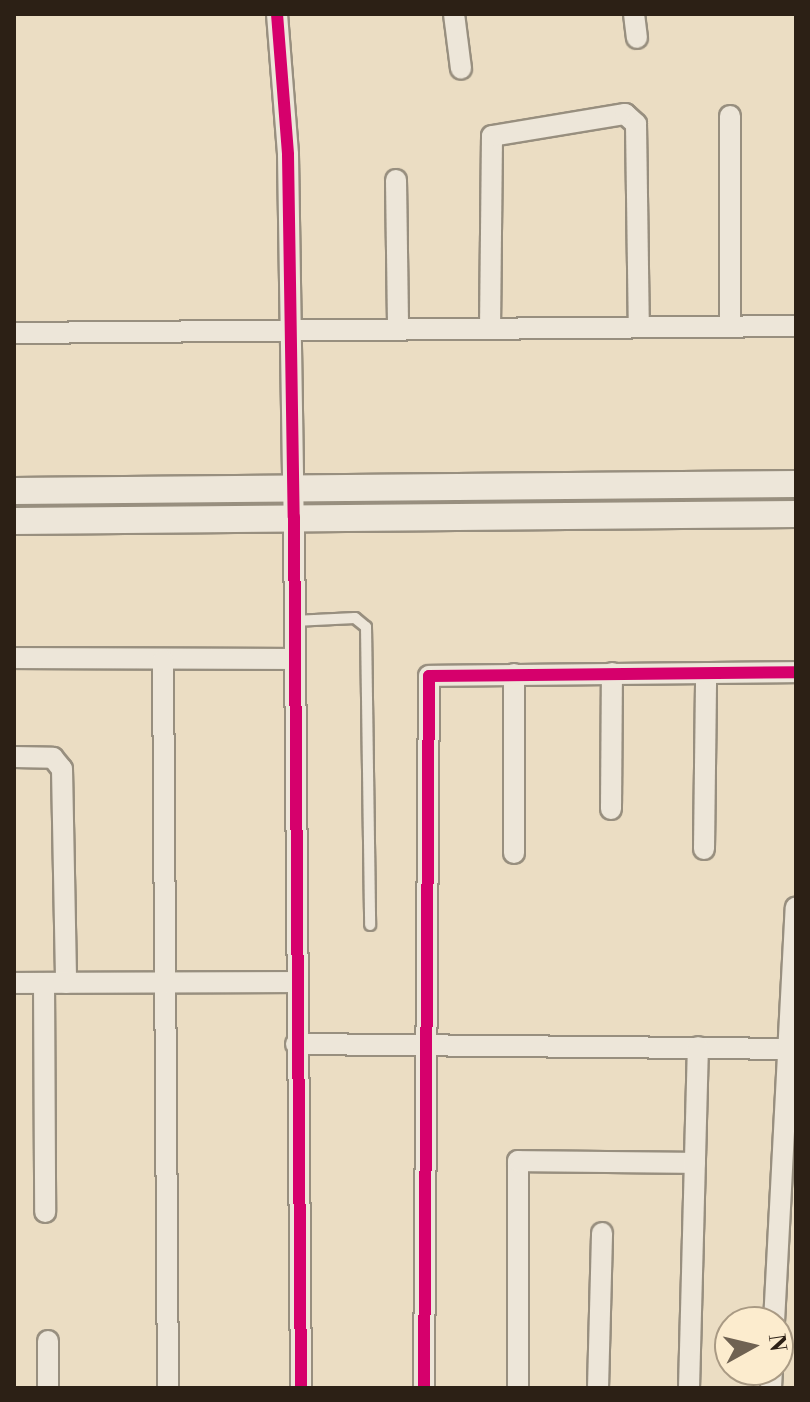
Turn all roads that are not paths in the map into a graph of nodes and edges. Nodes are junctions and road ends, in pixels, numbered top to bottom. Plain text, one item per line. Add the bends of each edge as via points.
1 (277, 14) edge
2 (454, 14) edge
3 (634, 14) edge
4 (637, 38) dead end
5 (461, 69) dead end
6 (730, 116) dead end
7 (396, 180) dead end
8 (730, 326) junction
9 (796, 326) edge
10 (639, 327) junction
11 (490, 328) junction
12 (398, 329) junction
13 (291, 330) junction
14 (14, 333) edge
15 (796, 484) edge
16 (294, 485) junction
17 (14, 491) edge
18 (796, 514) edge
19 (294, 517) junction
20 (14, 521) edge
21 (292, 621) junction
22 (14, 658) edge
23 (293, 659) junction
24 (163, 660) junction
25 (796, 672) edge
26 (612, 673) junction
27 (706, 673) junction
28 (514, 674) junction
29 (14, 757) edge
30 (611, 809) dead end
31 (704, 849) dead end
32 (514, 853) dead end
33 (796, 908) edge
34 (370, 925) dead end
35 (296, 982) junction
36 (14, 983) edge
37 (44, 983) junction
38 (66, 983) junction
39 (166, 983) junction
40 (426, 1043) junction
41 (296, 1044) junction
42 (698, 1047) junction
43 (792, 1048) edge
44 (695, 1163) junction
45 (45, 1212) dead end
46 (602, 1233) dead end
47 (775, 1306) edge
48 (48, 1341) dead end
49 (48, 1388) edge
50 (168, 1388) edge
51 (301, 1388) edge
52 (424, 1388) edge
53 (518, 1388) edge
54 (598, 1388) edge
55 (689, 1388) edge

1 - 13 street via 288,155
2 - 5 street
3 - 4 street
6 - 8 street
7 - 12 street
8 - 9 street
8 - 10 street
10 - 11 street
10 - 11 street via 636,124 625,114 492,136
11 - 12 street
12 - 13 street
13 - 14 street
13 - 16 street
15 - 16 street
16 - 17 street
16 - 19 street
18 - 19 street
19 - 20 street
19 - 21 street
21 - 23 street
21 - 34 lane via 355,618 366,627
22 - 24 street
23 - 24 street
23 - 35 street
24 - 39 street
25 - 27 street
26 - 27 street
26 - 28 street
26 - 30 street
27 - 31 street
28 - 32 street
28 - 40 street via 429,676
29 - 38 street via 53,758 62,769
33 - 43 street
35 - 39 street
35 - 41 street
36 - 37 street
37 - 38 street
37 - 45 street
38 - 39 street
39 - 50 street
40 - 41 street
40 - 42 street
40 - 52 street
41 - 51 street
42 - 43 street
42 - 44 street
43 - 47 street
44 - 53 street via 518,1161
44 - 55 street
46 - 54 street
48 - 49 street

